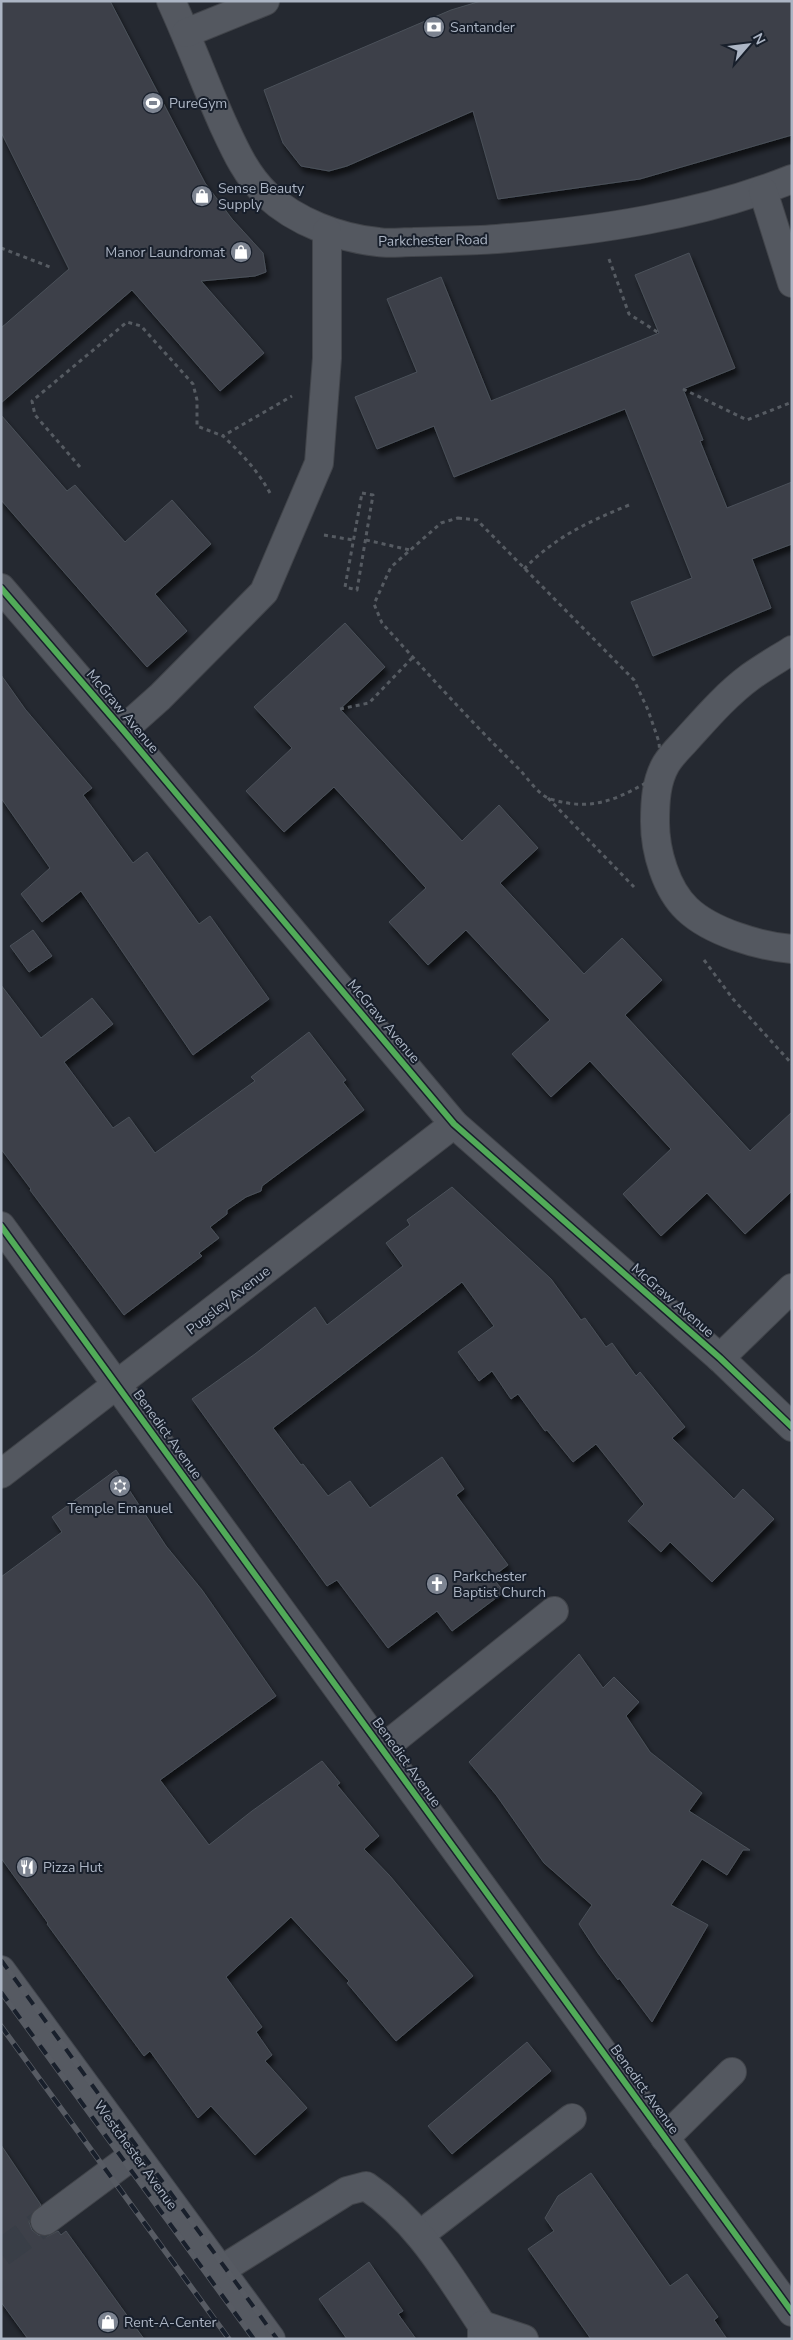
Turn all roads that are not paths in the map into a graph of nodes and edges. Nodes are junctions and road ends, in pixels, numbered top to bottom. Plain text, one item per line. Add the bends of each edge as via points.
1 (171, 1) edge
2 (265, 1) edge
3 (186, 33) junction
4 (792, 179) edge
5 (763, 190) junction
6 (327, 231) junction
7 (792, 284) edge
8 (1, 588) edge
9 (792, 650) edge
10 (124, 730) junction
11 (792, 949) edge
12 (454, 1124) junction
13 (1, 1226) edge
14 (792, 1288) edge
15 (720, 1358) junction
16 (117, 1385) junction
17 (792, 1427) edge
18 (1, 1474) edge
19 (554, 1611) dead end
20 (382, 1749) junction
21 (1, 1970) edge
22 (732, 2072) dead end
23 (572, 2118) dead end
24 (665, 2138) junction
25 (136, 2154) junction
26 (45, 2221) tunnel mouth
27 (421, 2234) junction
28 (221, 2270) junction
29 (792, 2312) edge
30 (482, 2332) edge
31 (271, 2339) edge
32 (524, 2339) edge

1 - 3 street, Parkchester Road
2 - 3 street
3 - 6 street, Parkchester Road via 202,78 243,167 267,196 300,219
4 - 5 street, Parkchester Road
5 - 6 street, Parkchester Road via 642,222 561,233 466,241 378,242
5 - 7 street
6 - 10 street via 325,377 319,463 264,592
8 - 10 street, McGraw Avenue
9 - 11 street via 749,678 712,712 667,762 655,801 659,857 668,882 687,909 713,927 769,946
10 - 12 street, McGraw Avenue
12 - 15 street, McGraw Avenue
12 - 16 street, Pugsley Avenue
13 - 16 street, Benedict Avenue
14 - 15 street
15 - 17 street, McGraw Avenue
16 - 18 street, Pugsley Avenue
16 - 20 street, Benedict Avenue
19 - 20 street
20 - 24 street, Benedict Avenue
21 - 25 main road, Westchester Avenue
22 - 24 street
23 - 27 street
24 - 29 street, Benedict Avenue
25 - 26 street
25 - 28 main road, Westchester Avenue
27 - 28 street via 386,2199 366,2186 347,2190
27 - 30 street
28 - 31 main road, Westchester Avenue
30 - 32 street

